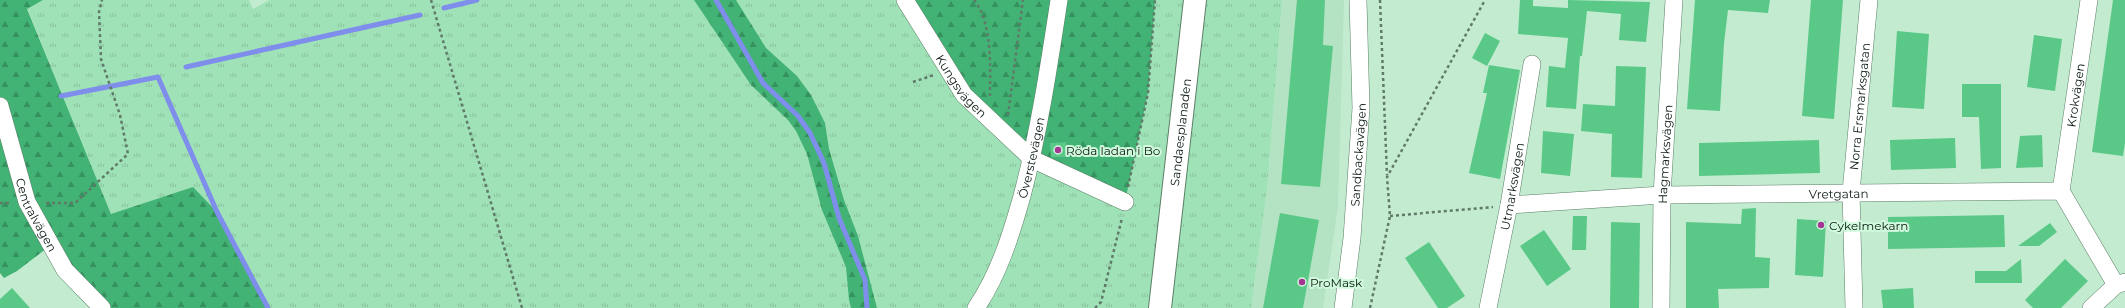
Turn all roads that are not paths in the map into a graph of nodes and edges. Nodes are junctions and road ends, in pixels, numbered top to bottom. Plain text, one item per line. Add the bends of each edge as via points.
1 (905, 0) edge
2 (1059, 0) edge
3 (1195, 0) edge
4 (1358, 0) edge
5 (1674, 0) edge
6 (1869, 0) edge
7 (2089, 0) edge
8 (1532, 64) dead end
9 (0, 106) edge
10 (1032, 159) junction
11 (2061, 191) junction
12 (1850, 192) junction
13 (1662, 195) junction
14 (1125, 202) road end
15 (1509, 205) junction
16 (1164, 264) junction
17 (2120, 284) edge
18 (102, 308) edge
19 (976, 308) edge
20 (1152, 308) edge
21 (1160, 308) edge
22 (1343, 308) edge
23 (1488, 308) edge
24 (1661, 308) edge
25 (1854, 308) edge
26 (2092, 308) edge

1 - 10 street, Kungsvägen via 964,95
2 - 10 street, Överstevägen via 1047,83
3 - 16 main road, Sandaesplanaden
4 - 22 street, Sandbackavägen via 1361,108 1352,238
5 - 13 street, Hagmarksvägen
6 - 12 street, Norra Ersmarksgatan
7 - 11 street, Krokvägen
8 - 15 street, Utmarksvägen
9 - 18 street, Centralvägen via 27,202 66,270
10 - 14 street
10 - 19 street, Överstevägen via 1003,258
11 - 12 street, Vretgatan
11 - 17 street
12 - 13 street, Vretgatan
12 - 25 street, Norra Ersmarksgatan
13 - 15 street, Vretgatan
13 - 24 street, Hagmarksvägen
15 - 23 street, Utmarksvägen
16 - 20 main road, Sandaesplanaden
16 - 21 main road, Sandaesplanaden
17 - 26 street

